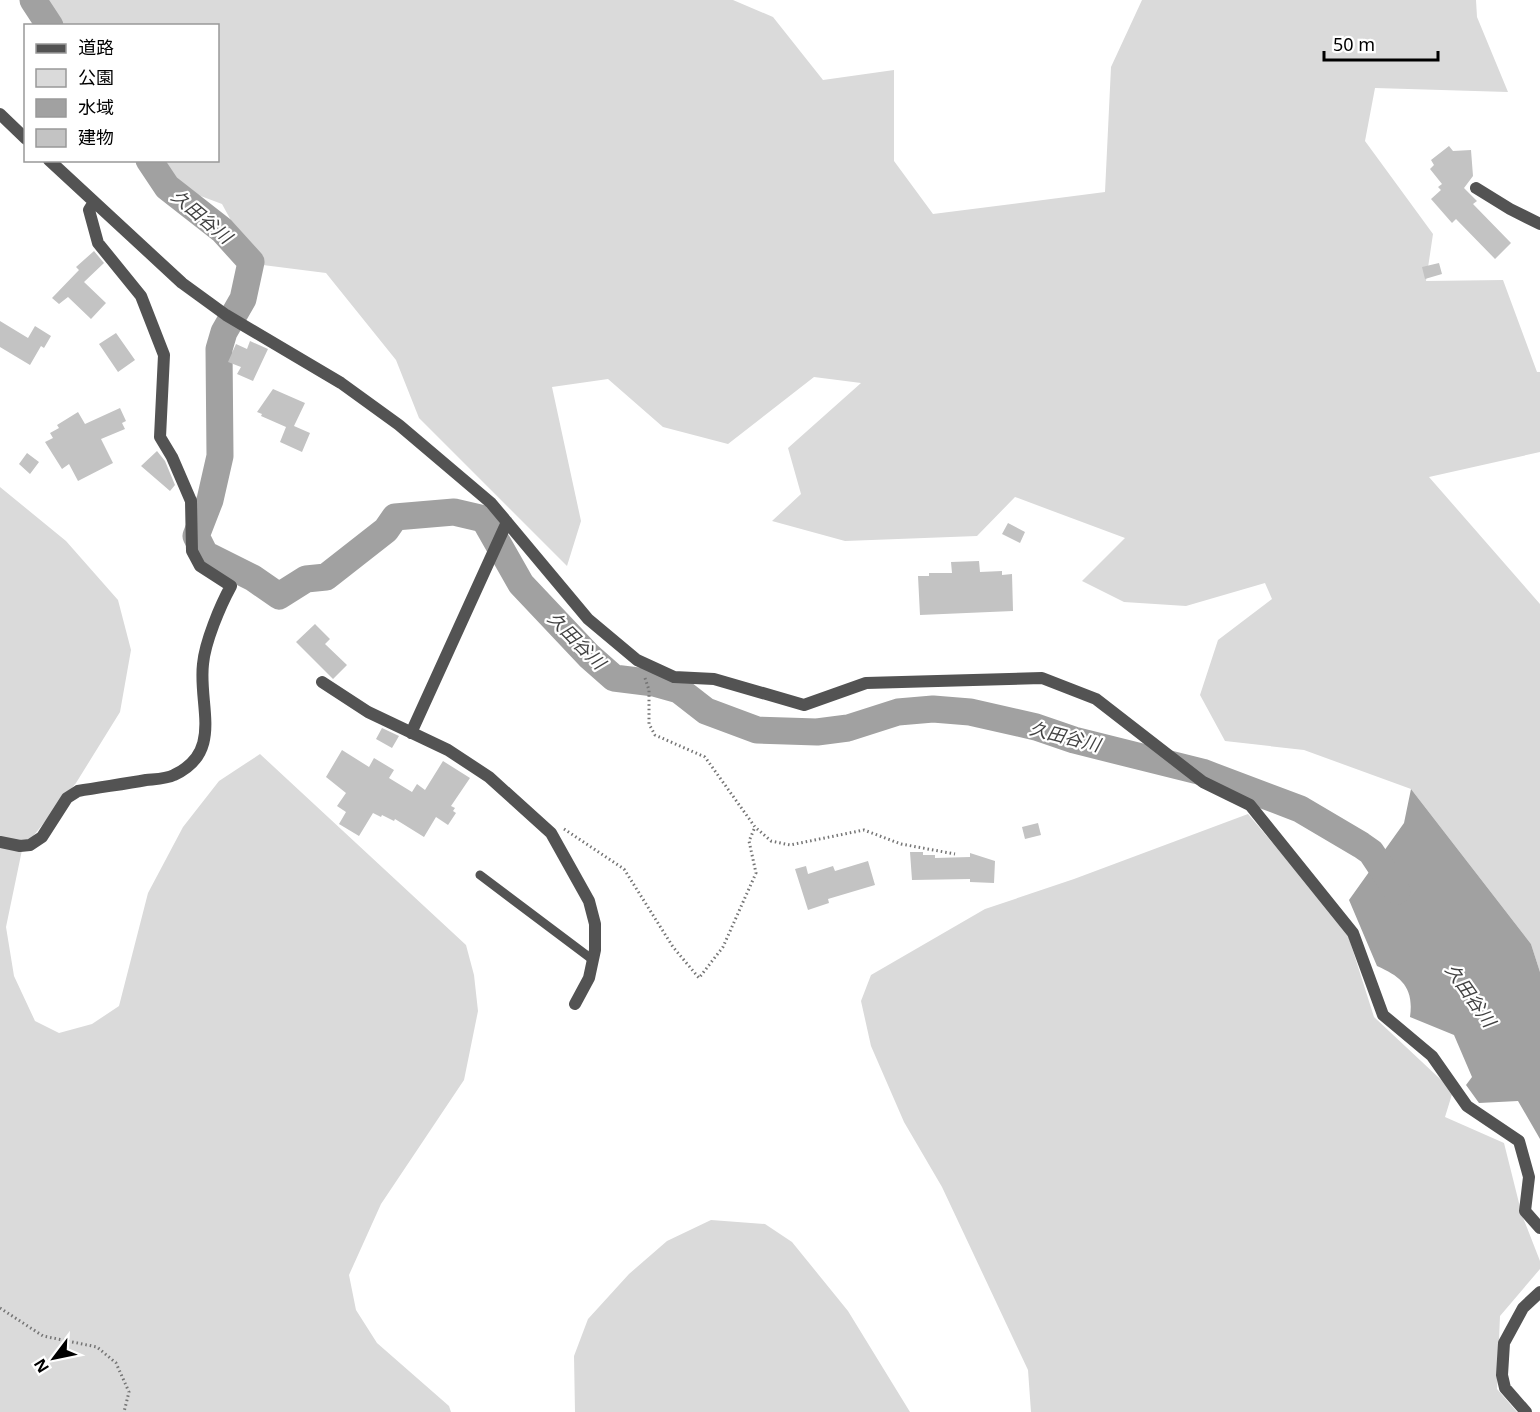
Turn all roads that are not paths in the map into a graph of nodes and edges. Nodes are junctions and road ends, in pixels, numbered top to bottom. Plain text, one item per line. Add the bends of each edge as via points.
1 (0, 114) edge
2 (24, 137) edge
3 (51, 162) edge
4 (1476, 188) dead end
5 (93, 202) junction
6 (1540, 224) edge
7 (507, 522) junction
8 (322, 682) dead end
9 (411, 733) junction
10 (0, 842) edge
11 (480, 875) dead end
12 (593, 960) junction
13 (575, 1004) dead end
14 (1540, 1228) edge
15 (1540, 1292) edge
16 (1526, 1412) edge

1 - 2 street
3 - 5 street
4 - 6 street
5 - 7 street via 182,283 226,315 341,383 399,425 491,503
5 - 10 street via 89,210 98,243 141,296 164,355 160,437 191,501 192,551 200,566 231,586 221,604 203,661 204,747 194,761 173,776 78,791 67,798 42,837 30,845
7 - 9 street
7 - 14 street via 588,619 637,660 674,677 714,679 804,705 866,683 1042,678 1096,699 1203,782 1250,805 1353,933 1383,1015 1432,1056 1467,1106 1519,1141 1529,1177 1525,1211
8 - 9 street via 368,712
9 - 12 street via 448,750 489,777 551,833 589,901 595,924
11 - 12 lane
12 - 13 street via 589,978
15 - 16 street via 1523,1308 1504,1343 1505,1388

